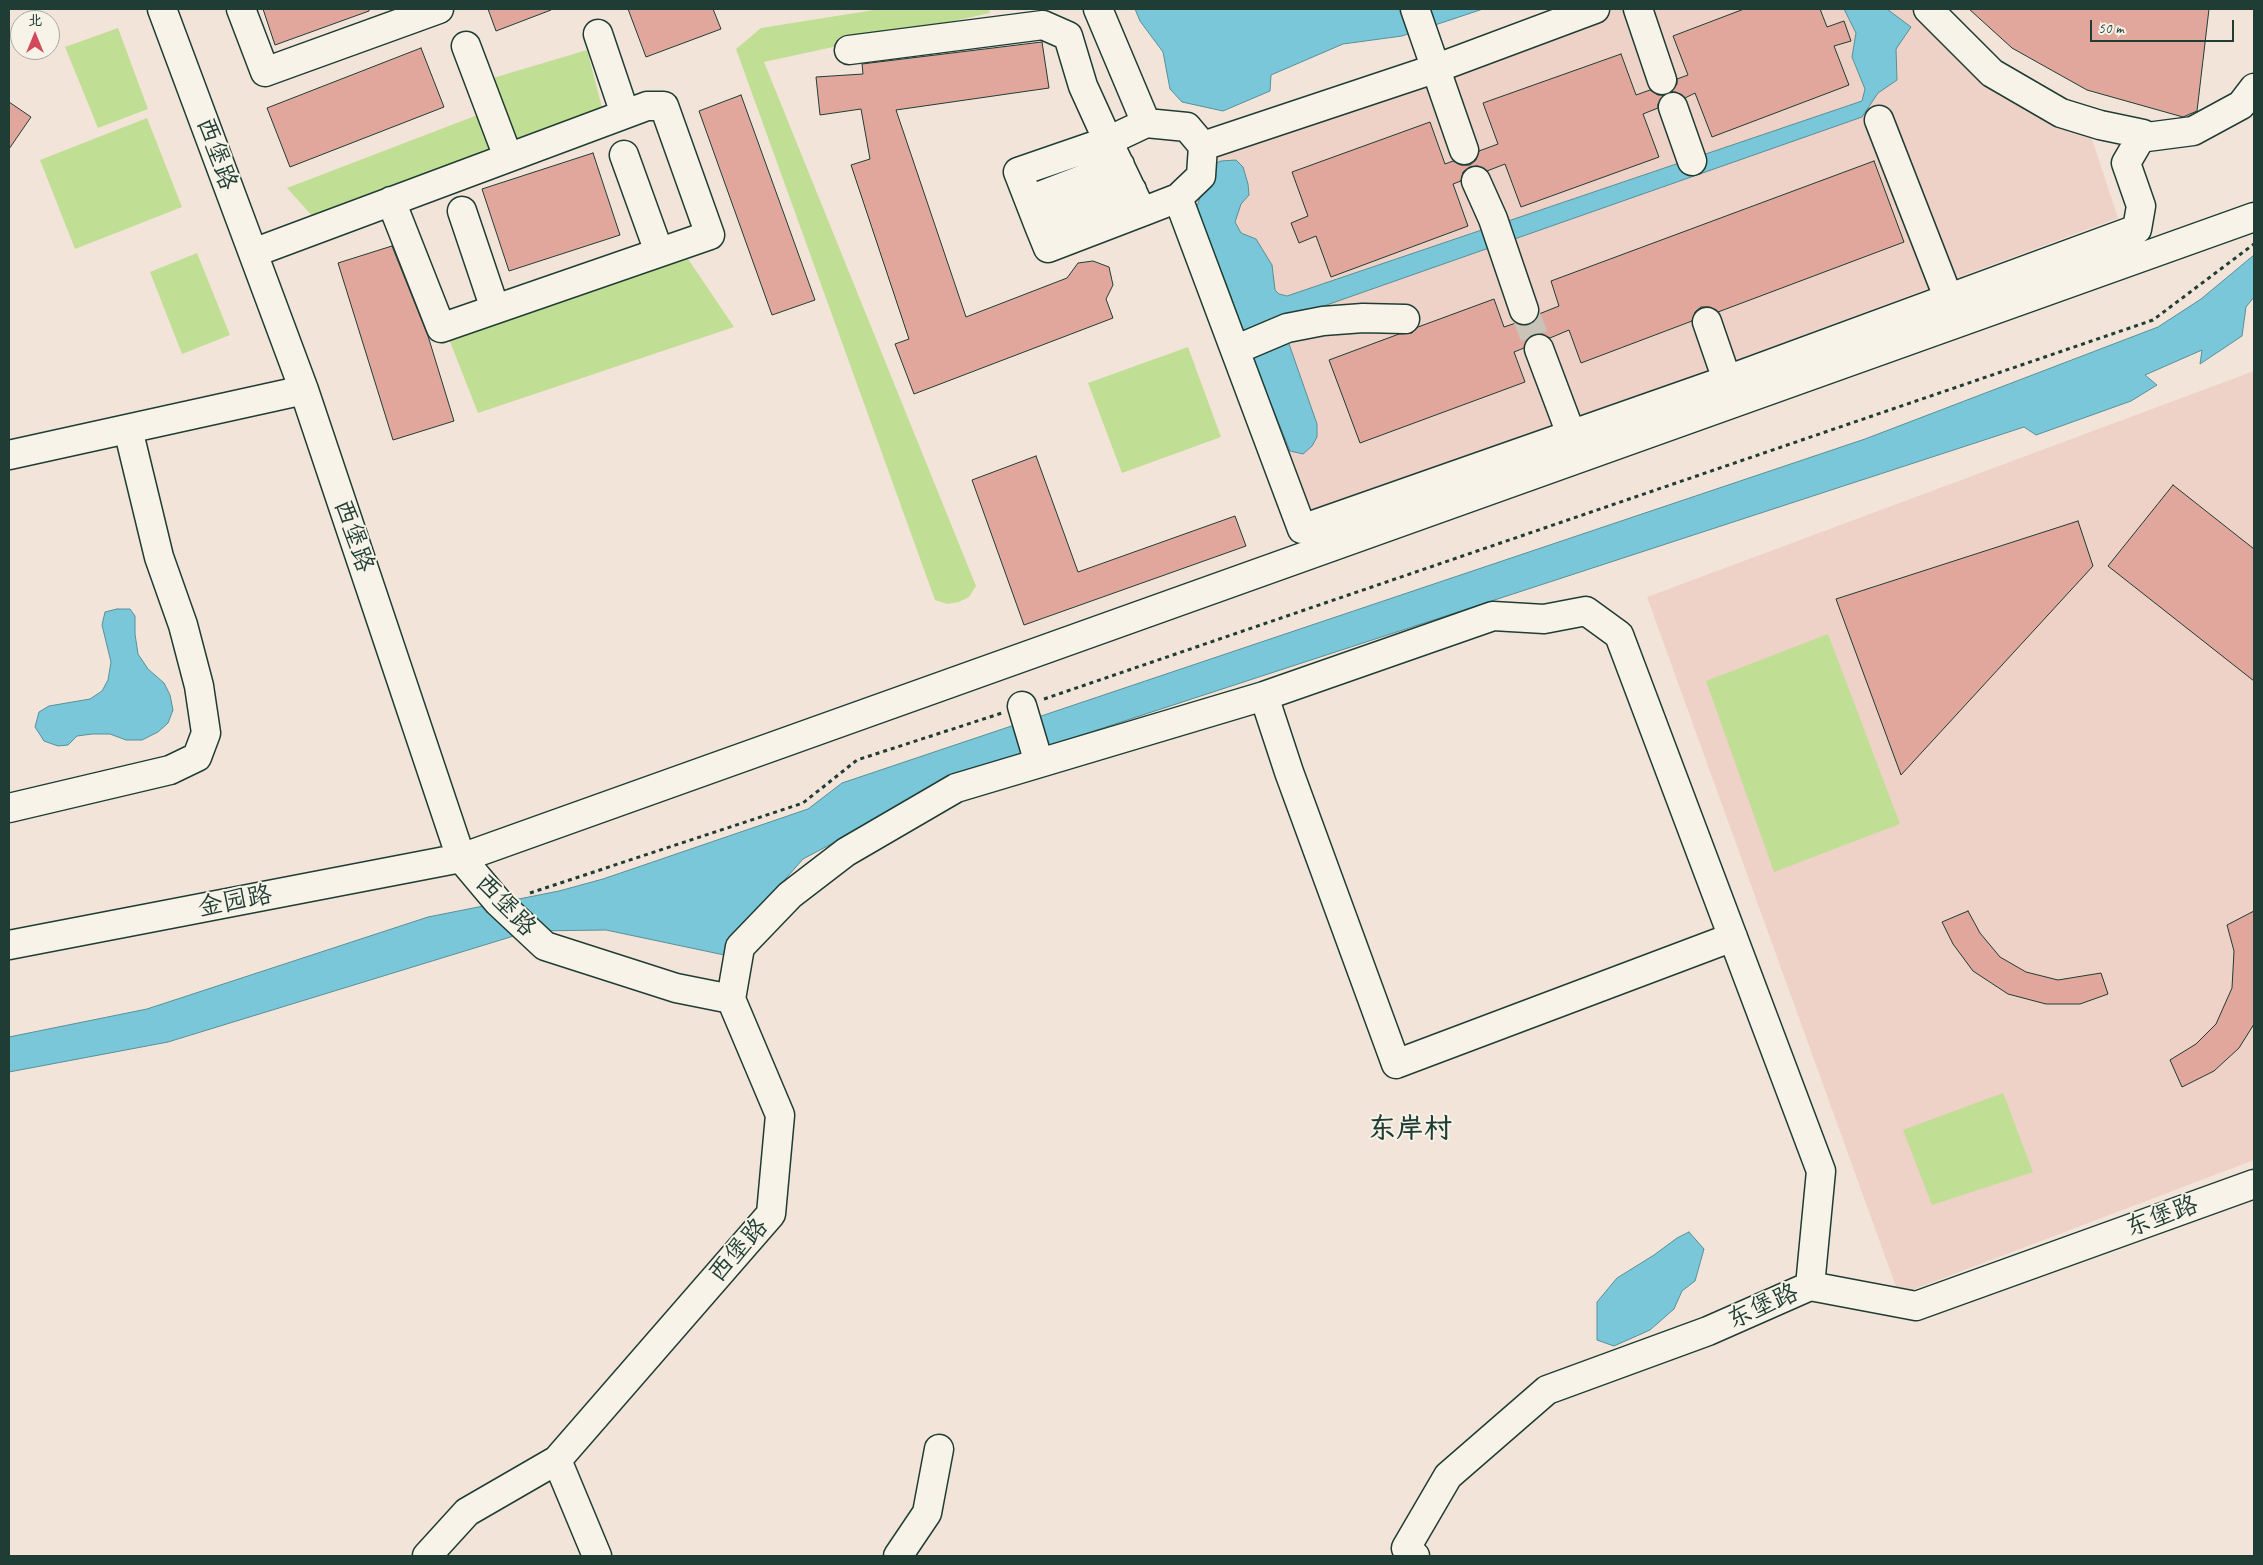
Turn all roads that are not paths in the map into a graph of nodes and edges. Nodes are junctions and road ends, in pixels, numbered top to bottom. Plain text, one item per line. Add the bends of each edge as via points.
1 (162, 9) edge
2 (241, 9) edge
3 (439, 9) edge
4 (1047, 9) edge
5 (1098, 9) edge
6 (1415, 9) edge
7 (1595, 9) edge
8 (1638, 9) edge
9 (1928, 9) edge
10 (1061, 33) junction
11 (598, 34) dead end
12 (466, 46) dead end
13 (849, 50) dead end
14 (1436, 68) junction
15 (1662, 80) dead end
16 (2248, 96) edge
17 (1672, 106) dead end
18 (625, 114) junction
19 (1879, 120) dead end
20 (1146, 123) junction
21 (2100, 125) junction
22 (2143, 134) junction
23 (1108, 141) junction
24 (1203, 146) junction
25 (1464, 150) dead end
26 (624, 155) dead end
27 (508, 157) junction
28 (1692, 161) dead end
29 (1120, 165) junction
30 (1476, 181) dead end
31 (1178, 198) junction
32 (1029, 200) junction
33 (391, 201) junction
34 (1137, 201) junction
35 (462, 211) dead end
36 (2254, 217) edge
37 (2125, 233) junction
38 (659, 252) junction
39 (253, 253) junction
40 (1948, 297) junction
41 (495, 309) junction
42 (1524, 310) tunnel mouth
43 (1405, 319) dead end
44 (1707, 322) dead end
45 (1239, 348) junction
46 (1539, 349) tunnel mouth
47 (1727, 380) junction
48 (304, 390) junction
49 (128, 429) junction
50 (1571, 434) junction
51 (9, 455) edge
52 (1264, 696) junction
53 (1022, 706) road end
54 (1039, 763) junction
55 (9, 808) edge
56 (461, 858) junction
57 (1733, 937) junction
58 (9, 945) edge
59 (731, 999) junction
60 (2254, 1184) edge
61 (1810, 1286) junction
62 (939, 1448) dead end
63 (557, 1460) junction
64 (428, 1556) edge
65 (597, 1556) edge
66 (898, 1556) edge
67 (1415, 1556) edge

1 - 39 street, 西堡路
2 - 3 street via 265,72
4 - 10 street
5 - 20 street
6 - 14 street
7 - 14 street
8 - 15 street
9 - 21 street via 1992,73 2061,113
10 - 13 street via 1043,25
10 - 23 street via 1068,36 1083,86
11 - 18 street
12 - 27 street
14 - 24 street
14 - 25 street
16 - 22 street via 2193,131 2147,137
17 - 28 street
18 - 27 street
18 - 38 street via 647,106 664,106 710,234
19 - 40 street
20 - 23 street
20 - 24 street via 1187,127
21 - 22 street
21 - 37 street via 2131,208
22 - 37 street via 2126,163 2141,206 2137,229
23 - 29 street
23 - 32 street via 1018,172
24 - 31 street via 1200,176
26 - 38 street
27 - 33 street
29 - 32 street
29 - 34 street
30 - 42 street via 1493,219
31 - 34 street
31 - 45 street
32 - 34 street via 1038,226
33 - 39 street
33 - 41 street via 441,328
35 - 41 street
36 - 56 street, 金园路
37 - 40 street
38 - 41 street
39 - 48 street, 西堡路
40 - 47 street
43 - 45 street via 1323,321 1287,328
44 - 47 street
45 - 50 street via 1302,529
46 - 50 street
47 - 50 street
48 - 49 street
48 - 56 street, 西堡路
49 - 51 street
49 - 55 street via 159,557 183,625 199,686 206,733 197,757 170,770
52 - 54 street
52 - 57 street via 1493,616 1544,619 1586,610 1619,635
52 - 57 street via 1396,1064
53 - 54 street
54 - 59 street via 956,788 846,852 790,896 740,947
56 - 58 street, 金园路
56 - 59 street, 西堡路 via 498,902 540,943 676,988
57 - 61 street via 1821,1171
59 - 63 street, 西堡路 via 780,1115 771,1214
60 - 61 street, 东堡路 via 1916,1306
61 - 67 street, 东堡路 via 1708,1331 1547,1390 1448,1476 1406,1548
62 - 66 street via 927,1514
63 - 64 street, 西堡路 via 467,1512
63 - 65 street

